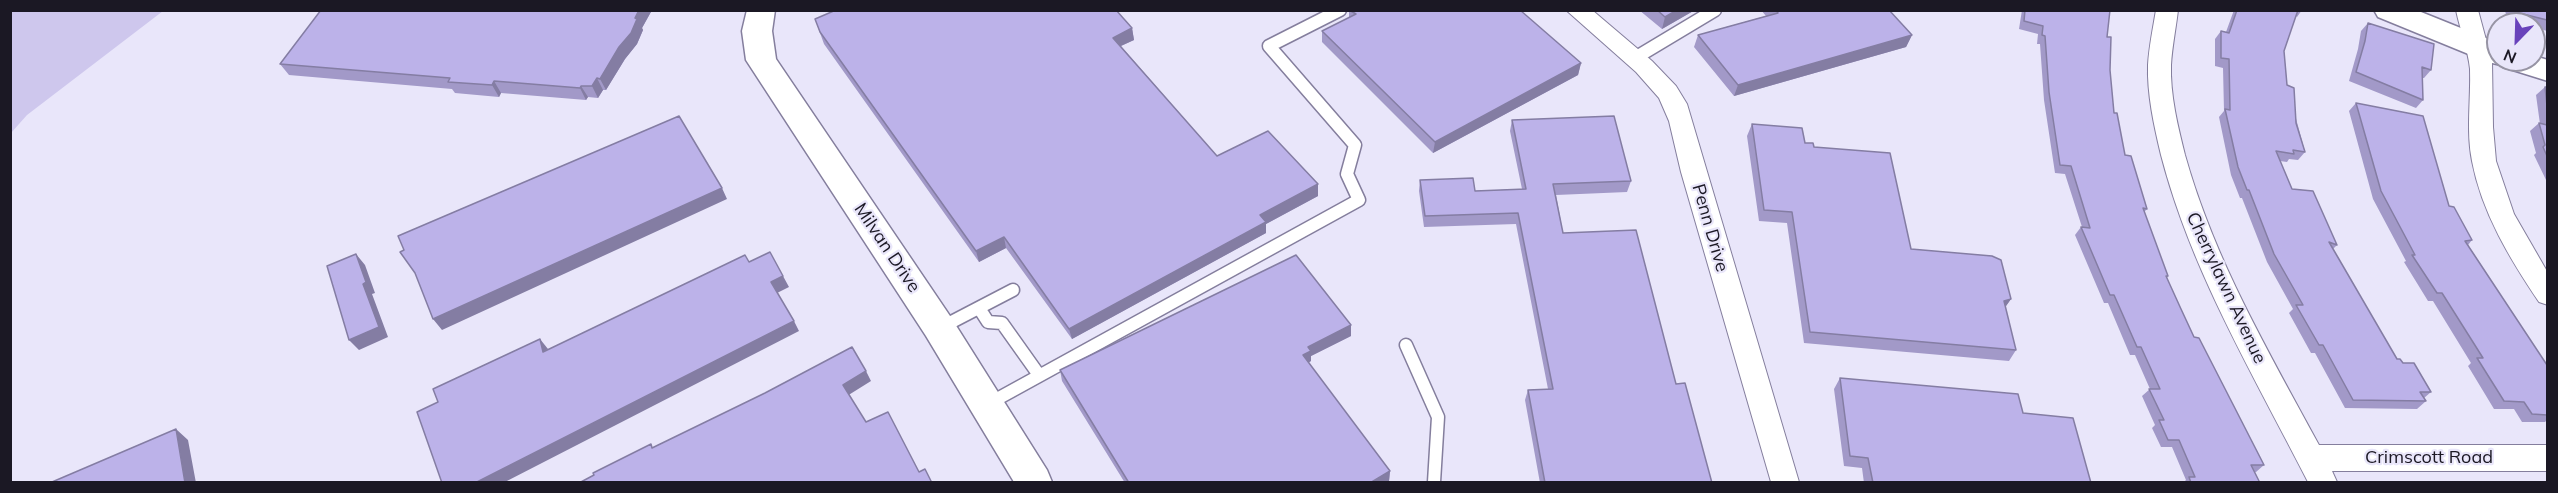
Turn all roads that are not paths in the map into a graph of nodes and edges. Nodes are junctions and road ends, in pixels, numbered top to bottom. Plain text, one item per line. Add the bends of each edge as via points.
1 (760, 10) edge
2 (1340, 10) edge
3 (1577, 10) edge
4 (1715, 10) edge
5 (2167, 10) edge
6 (2388, 10) edge
7 (2467, 10) edge
8 (2486, 49) edge
9 (2486, 51) edge
10 (2486, 54) edge
11 (1635, 58) junction
12 (1013, 290) dead end
13 (2547, 295) edge
14 (979, 308) junction
15 (940, 328) junction
16 (1406, 345) dead end
17 (1039, 375) junction
18 (987, 405) junction
19 (2547, 458) edge
20 (2317, 470) edge
21 (1034, 483) edge
22 (1434, 483) edge
23 (1785, 483) edge

1 - 15 street, Milvan Drive via 757,31 761,60
2 - 17 lane via 1269,46 1355,145 1347,174 1359,200
3 - 11 street, Penn Drive
4 - 11 lane
5 - 20 street, Cherrylawn Avenue via 2162,38 2162,89 2171,147 2188,206 2208,257
6 - 9 street
7 - 8 street
10 - 13 street via 2481,66 2481,135 2492,190
11 - 23 street, Penn Drive via 1674,102 1681,120
12 - 14 lane
14 - 15 lane
14 - 17 lane via 987,322 1002,323
15 - 18 street, Milvan Drive
16 - 22 lane via 1438,417
17 - 18 lane
18 - 21 street, Milvan Drive
19 - 20 street, Crimscott Road

